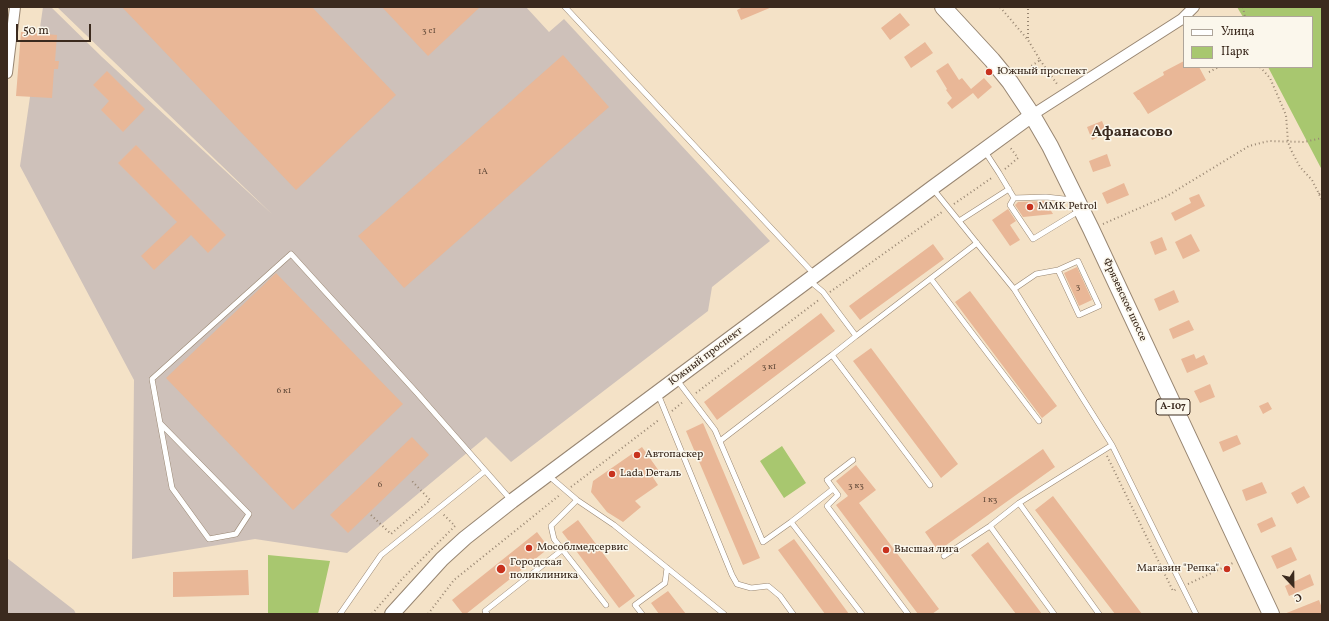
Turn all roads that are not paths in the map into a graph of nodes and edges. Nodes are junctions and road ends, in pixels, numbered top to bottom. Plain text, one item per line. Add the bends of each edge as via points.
1 (15, 7) edge
2 (565, 7) edge
3 (943, 7) edge
4 (1194, 7) edge
5 (1185, 16) edge
6 (1183, 18) edge
7 (7, 73) edge
8 (1032, 116) junction
9 (984, 150) junction
10 (932, 188) junction
11 (1009, 189) junction
12 (1014, 198) junction
13 (1079, 205) junction
14 (959, 221) junction
15 (977, 243) junction
16 (1058, 270) junction
17 (812, 278) junction
18 (931, 279) junction
19 (1014, 288) junction
20 (856, 336) junction
21 (832, 355) junction
22 (676, 379) junction
23 (657, 393) junction
24 (1038, 420) dead end
25 (160, 423) junction
26 (720, 442) junction
27 (1112, 445) junction
28 (853, 460) dead end
29 (485, 471) junction
30 (546, 474) junction
31 (930, 485) dead end
32 (833, 489) junction
33 (577, 500) junction
34 (512, 501) junction
35 (1019, 503) junction
36 (791, 522) junction
37 (990, 526) junction
38 (562, 550) junction
39 (944, 556) dead end
40 (667, 568) junction
41 (606, 605) dead end
42 (340, 614) edge
43 (392, 614) edge
44 (487, 614) edge
45 (642, 614) edge
46 (724, 614) edge
47 (793, 614) edge
48 (862, 614) edge
49 (908, 614) edge
50 (1054, 614) edge
51 (1099, 614) edge
52 (1196, 614) edge
53 (1271, 614) edge

1 - 7 street
2 - 17 lane
3 - 8 highway, Фрязевское шоссе / А-107 via 1010,82
4 - 5 street
6 - 8 street
8 - 9 main road, Южный проспект
8 - 13 highway, Фрязевское шоссе / А-107
9 - 10 main road, Южный проспект
9 - 11 lane
10 - 14 lane
10 - 17 main road, Южный проспект
11 - 12 lane
11 - 14 lane
12 - 13 lane via 1046,197
12 - 13 lane via 1010,205 1033,239
13 - 53 highway, Фрязевское шоссе / А-107
14 - 15 lane
15 - 18 lane
15 - 19 lane
16 - 16 lane via 1078,261 1099,306 1079,315
16 - 19 lane via 1036,274
17 - 20 lane
17 - 22 main road, Южный проспект
18 - 20 lane
18 - 24 lane
19 - 27 lane
20 - 21 lane
21 - 26 lane
21 - 31 lane
22 - 23 main road, Южный проспект
22 - 26 lane via 715,430
23 - 30 main road, Южный проспект
23 - 47 lane via 737,584 751,588 768,586 780,596
25 - 25 lane via 172,488 210,538 236,534 249,514
25 - 29 lane via 152,379 291,254
26 - 36 lane via 763,542
27 - 35 lane
27 - 52 lane
28 - 32 lane via 827,480
29 - 34 lane
29 - 42 lane via 381,555
30 - 33 lane
30 - 34 main road, Южный проспект
32 - 36 lane
32 - 49 lane via 838,495 827,506
33 - 38 lane via 552,526 554,539
33 - 40 lane via 614,525
34 - 43 main road, Южный проспект via 442,559
35 - 37 lane
35 - 51 lane
36 - 48 lane
37 - 39 lane
37 - 50 lane
38 - 41 lane
38 - 44 lane via 485,611
40 - 45 lane via 665,583 635,605
40 - 46 lane

